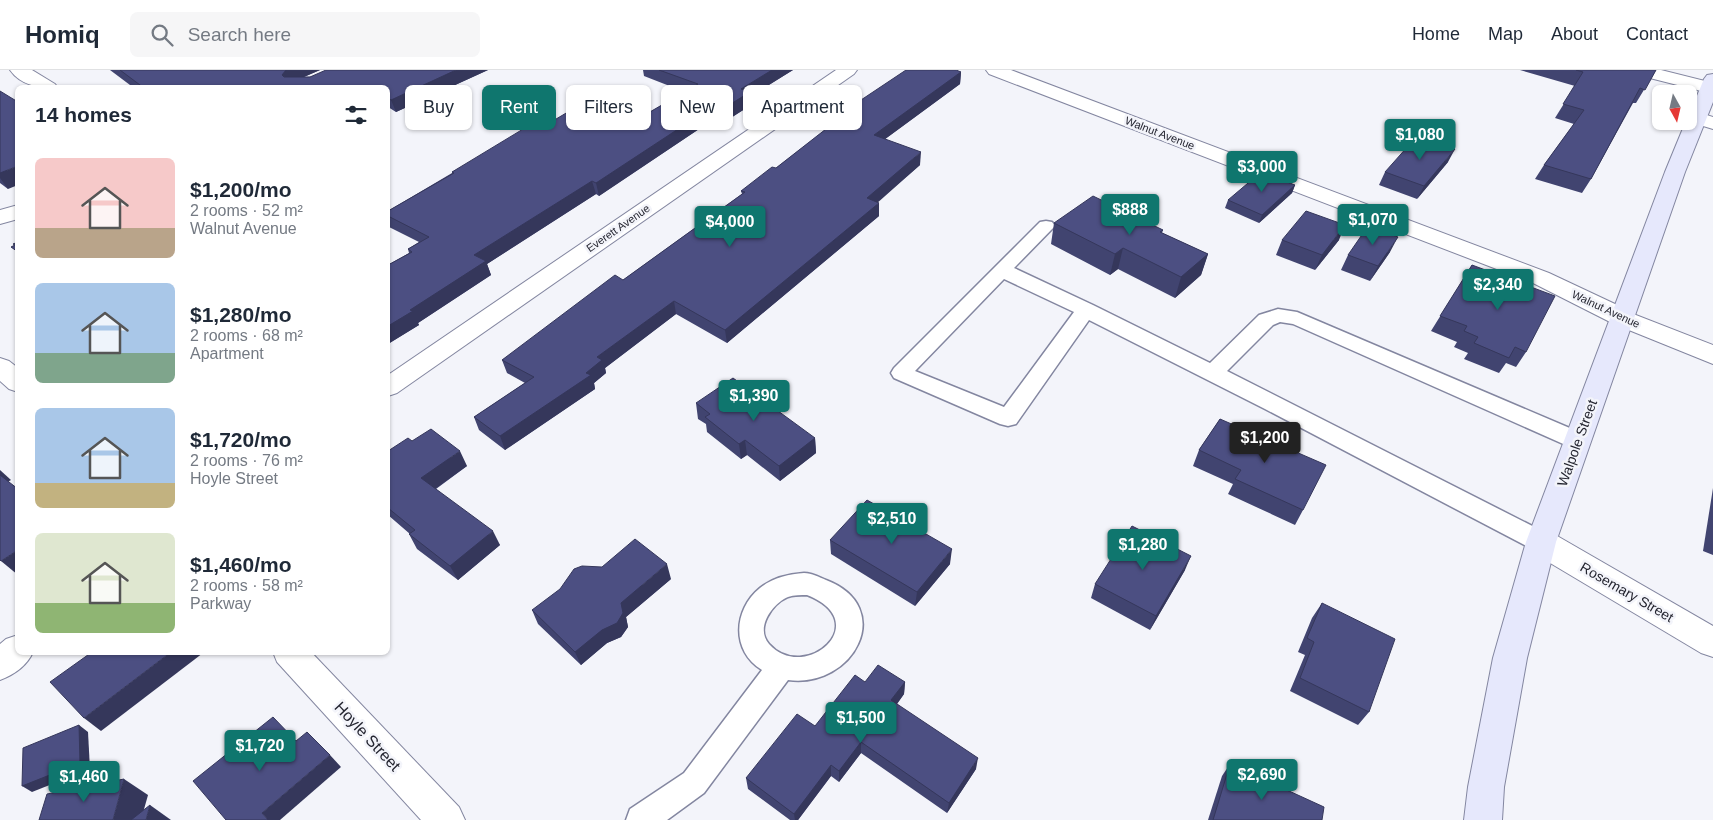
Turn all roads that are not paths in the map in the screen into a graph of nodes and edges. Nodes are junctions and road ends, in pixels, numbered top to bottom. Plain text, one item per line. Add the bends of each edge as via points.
1 (20, 70) edge
2 (848, 70) edge
3 (995, 70) edge
4 (1640, 70) edge
5 (1711, 83) edge
6 (44, 85) edge
7 (1705, 120) edge
8 (15, 212) edge
9 (0, 218) edge
10 (1046, 226) dead end
11 (1002, 270) junction
12 (1086, 310) junction
13 (1623, 318) junction
14 (1713, 355) edge
15 (0, 367) edge
16 (1212, 372) junction
17 (15, 380) edge
18 (390, 386) edge
19 (1578, 441) junction
20 (1541, 542) junction
21 (1713, 643) edge
22 (15, 652) edge
23 (292, 655) edge
24 (0, 665) edge
25 (781, 667) dead end
26 (446, 820) edge
27 (642, 820) edge
28 (1482, 820) edge

1 - 6 street
2 - 18 street, Everett Avenue
3 - 13 street, Walnut Avenue via 1540,278
4 - 5 street
5 - 7 main road, Walpole Street
7 - 13 main road, Walpole Street via 1675,172
8 - 9 street
10 - 11 lane
11 - 12 lane
11 - 12 lane via 900,373 1008,418
12 - 16 lane
13 - 14 street, Walnut Avenue
13 - 19 main road, Walpole Street
15 - 17 street
16 - 19 lane via 1266,320 1278,315 1297,318
16 - 20 lane
19 - 20 main road, Walpole Street
20 - 21 street, Rosemary Street
20 - 28 main road, Walpole Street via 1510,658
22 - 24 street
23 - 26 street, Hoyle Street
25 - 27 lane via 694,783

